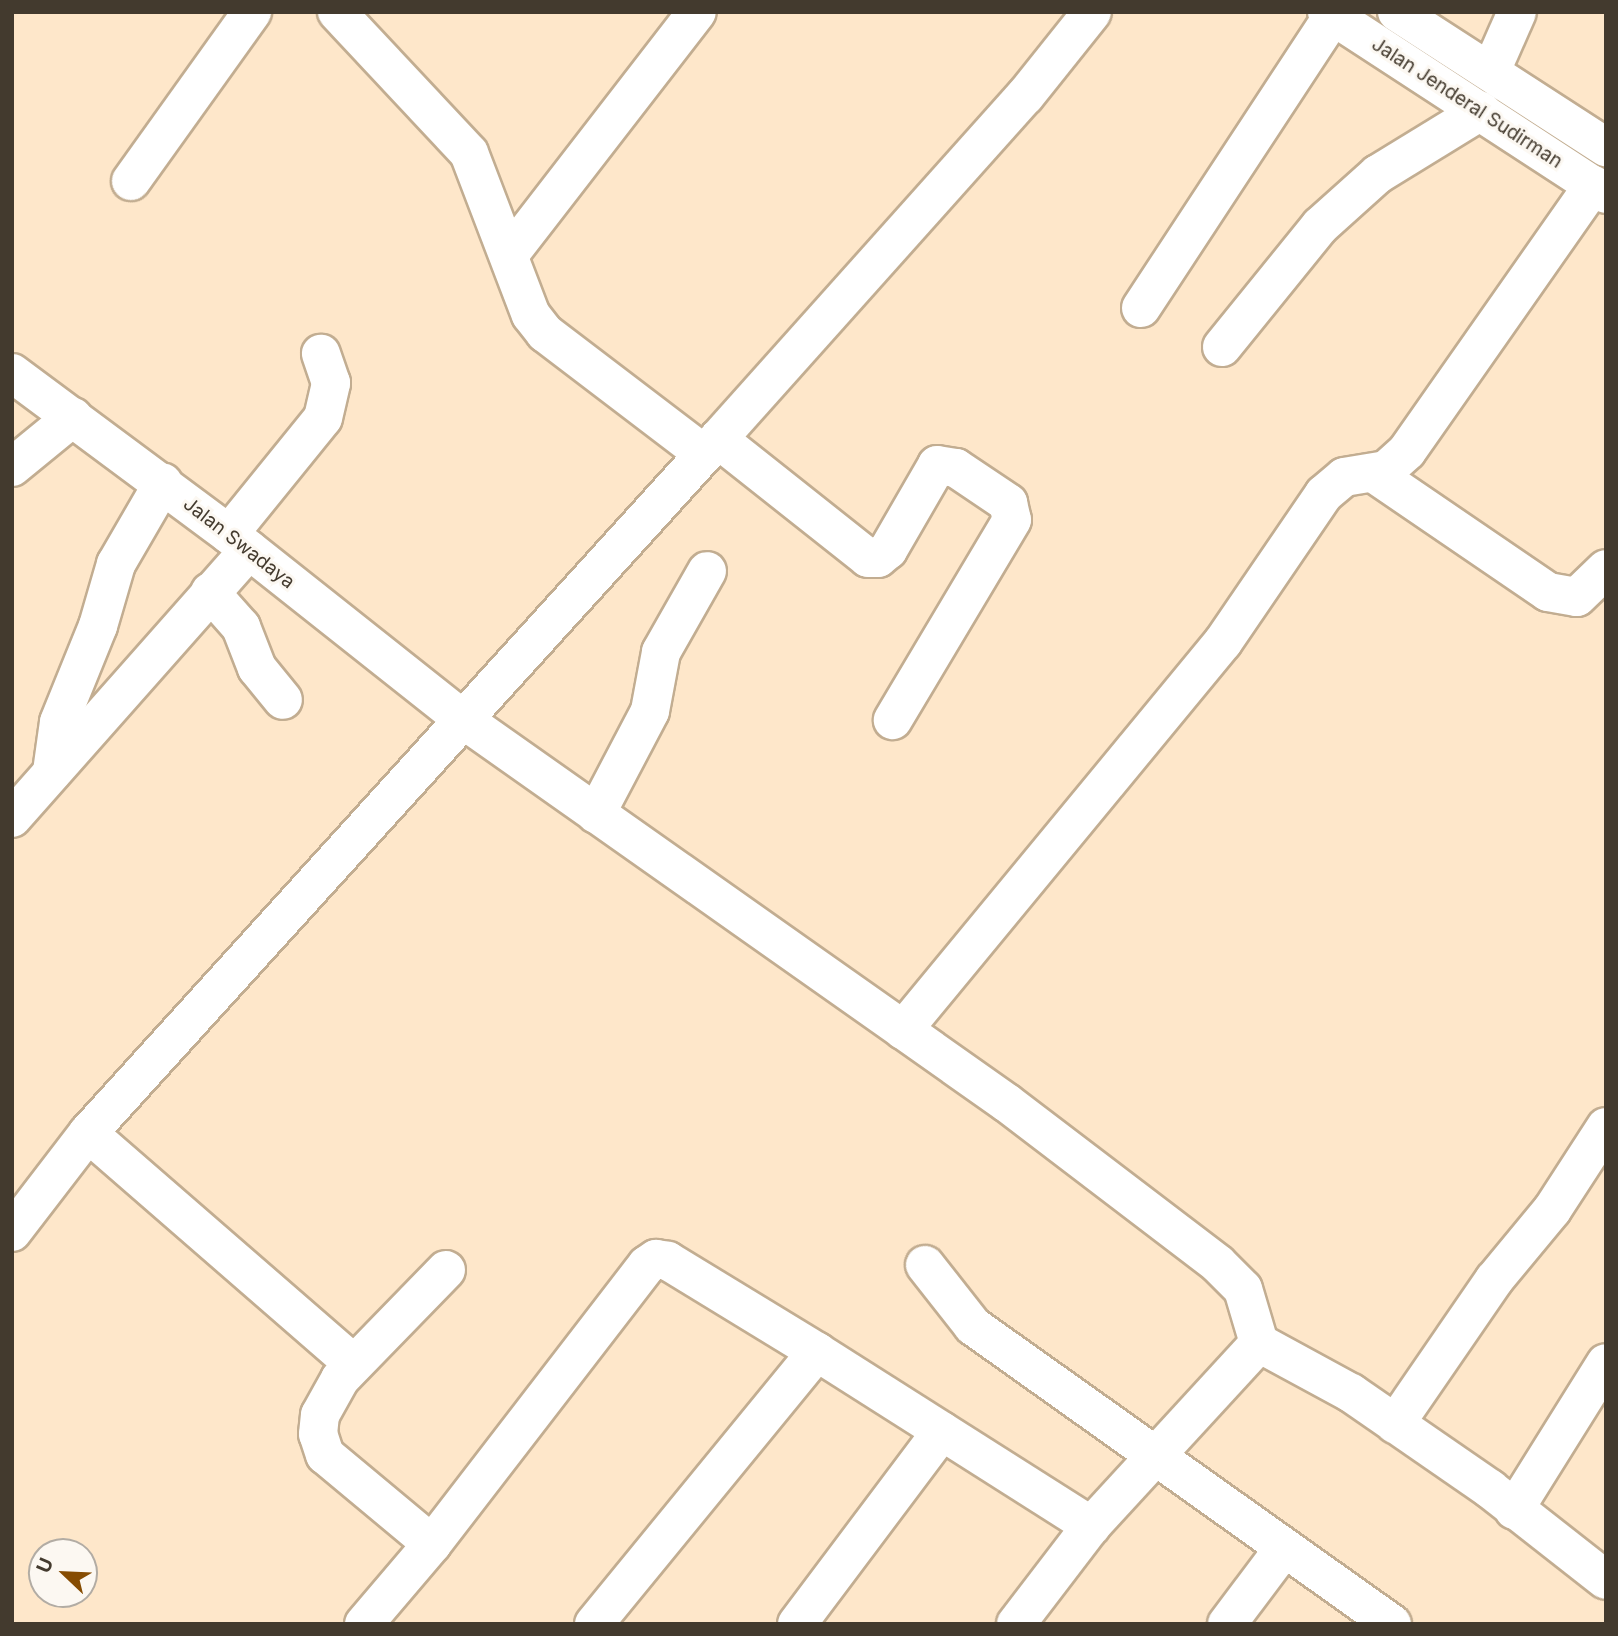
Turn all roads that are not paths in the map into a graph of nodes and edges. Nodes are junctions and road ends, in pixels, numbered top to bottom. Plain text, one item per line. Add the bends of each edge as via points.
1 (252, 12) edge
2 (337, 12) edge
3 (1092, 12) edge
4 (1397, 12) edge
5 (1517, 12) edge
6 (1330, 14) edge
7 (681, 18) edge
8 (1492, 71) junction
9 (1480, 111) junction
10 (1606, 147) edge
11 (131, 181) dead end
12 (1600, 190) edge
13 (509, 255) junction
14 (1141, 308) dead end
15 (1222, 347) dead end
16 (321, 354) dead end
17 (12, 373) edge
18 (73, 417) junction
19 (711, 446) junction
20 (12, 467) edge
21 (1375, 474) junction
22 (163, 483) junction
23 (239, 542) junction
24 (1606, 569) edge
25 (707, 571) dead end
26 (210, 592) junction
27 (282, 700) dead end
28 (461, 718) junction
29 (893, 720) dead end
30 (52, 772) junction
31 (596, 814) junction
32 (12, 818) edge
33 (903, 1030) junction
34 (1606, 1127) edge
35 (88, 1133) junction
36 (12, 1232) edge
37 (925, 1265) dead end
38 (446, 1270) dead end
39 (1259, 1343) junction
40 (817, 1352) junction
41 (1606, 1363) edge
42 (354, 1364) junction
43 (1395, 1424) junction
44 (943, 1431) junction
45 (1156, 1457) junction
46 (1514, 1510) junction
47 (1091, 1526) junction
48 (432, 1544) junction
49 (1284, 1548) junction
50 (1606, 1580) edge
51 (364, 1624) edge
52 (594, 1624) edge
53 (797, 1624) edge
54 (1016, 1624) edge
55 (1227, 1624) edge
56 (1392, 1624) edge

1 - 11 main road
2 - 13 main road via 469,153
3 - 19 main road via 1025,96
4 - 8 main road, Jalan Jenderal Sudirman
5 - 8 main road
6 - 9 main road, Jalan Jenderal Sudirman
6 - 14 main road
7 - 13 main road
8 - 10 main road, Jalan Jenderal Sudirman
9 - 12 main road, Jalan Jenderal Sudirman
9 - 15 main road via 1378,174 1320,226
12 - 21 main road via 1415,441
13 - 19 main road via 531,315 545,333
16 - 23 main road via 331,383 323,418
17 - 18 main road, Jalan Swadaya
18 - 20 main road
18 - 22 main road, Jalan Swadaya
19 - 28 main road
19 - 29 main road via 867,558 878,558 888,550 937,465 956,468 1008,503 1012,520
21 - 24 main road via 1548,592 1577,597
21 - 33 main road via 1344,477 1324,495 1223,642
22 - 23 main road, Jalan Swadaya
22 - 30 main road via 116,564 98,626 59,722
23 - 26 main road
23 - 28 main road, Jalan Swadaya
25 - 31 main road via 662,652 650,711
26 - 27 main road via 241,627 257,668
26 - 30 main road
28 - 31 main road, Jalan Swadaya
28 - 35 main road
30 - 32 main road
31 - 33 main road, Jalan Swadaya
33 - 39 main road, Jalan Swadaya via 1218,1264 1243,1289
34 - 43 main road via 1552,1210 1494,1280
35 - 36 main road
35 - 42 main road
37 - 45 main road via 973,1326
38 - 42 main road
39 - 43 main road via 1351,1393
39 - 45 main road
40 - 44 main road
40 - 48 main road via 667,1261 656,1259
40 - 52 main road
41 - 46 main road
42 - 48 main road via 320,1415 318,1434 325,1455
43 - 46 main road
44 - 47 main road
44 - 53 main road
45 - 47 main road
45 - 49 main road
46 - 50 main road
47 - 54 main road
48 - 51 main road
49 - 55 main road
49 - 56 main road

